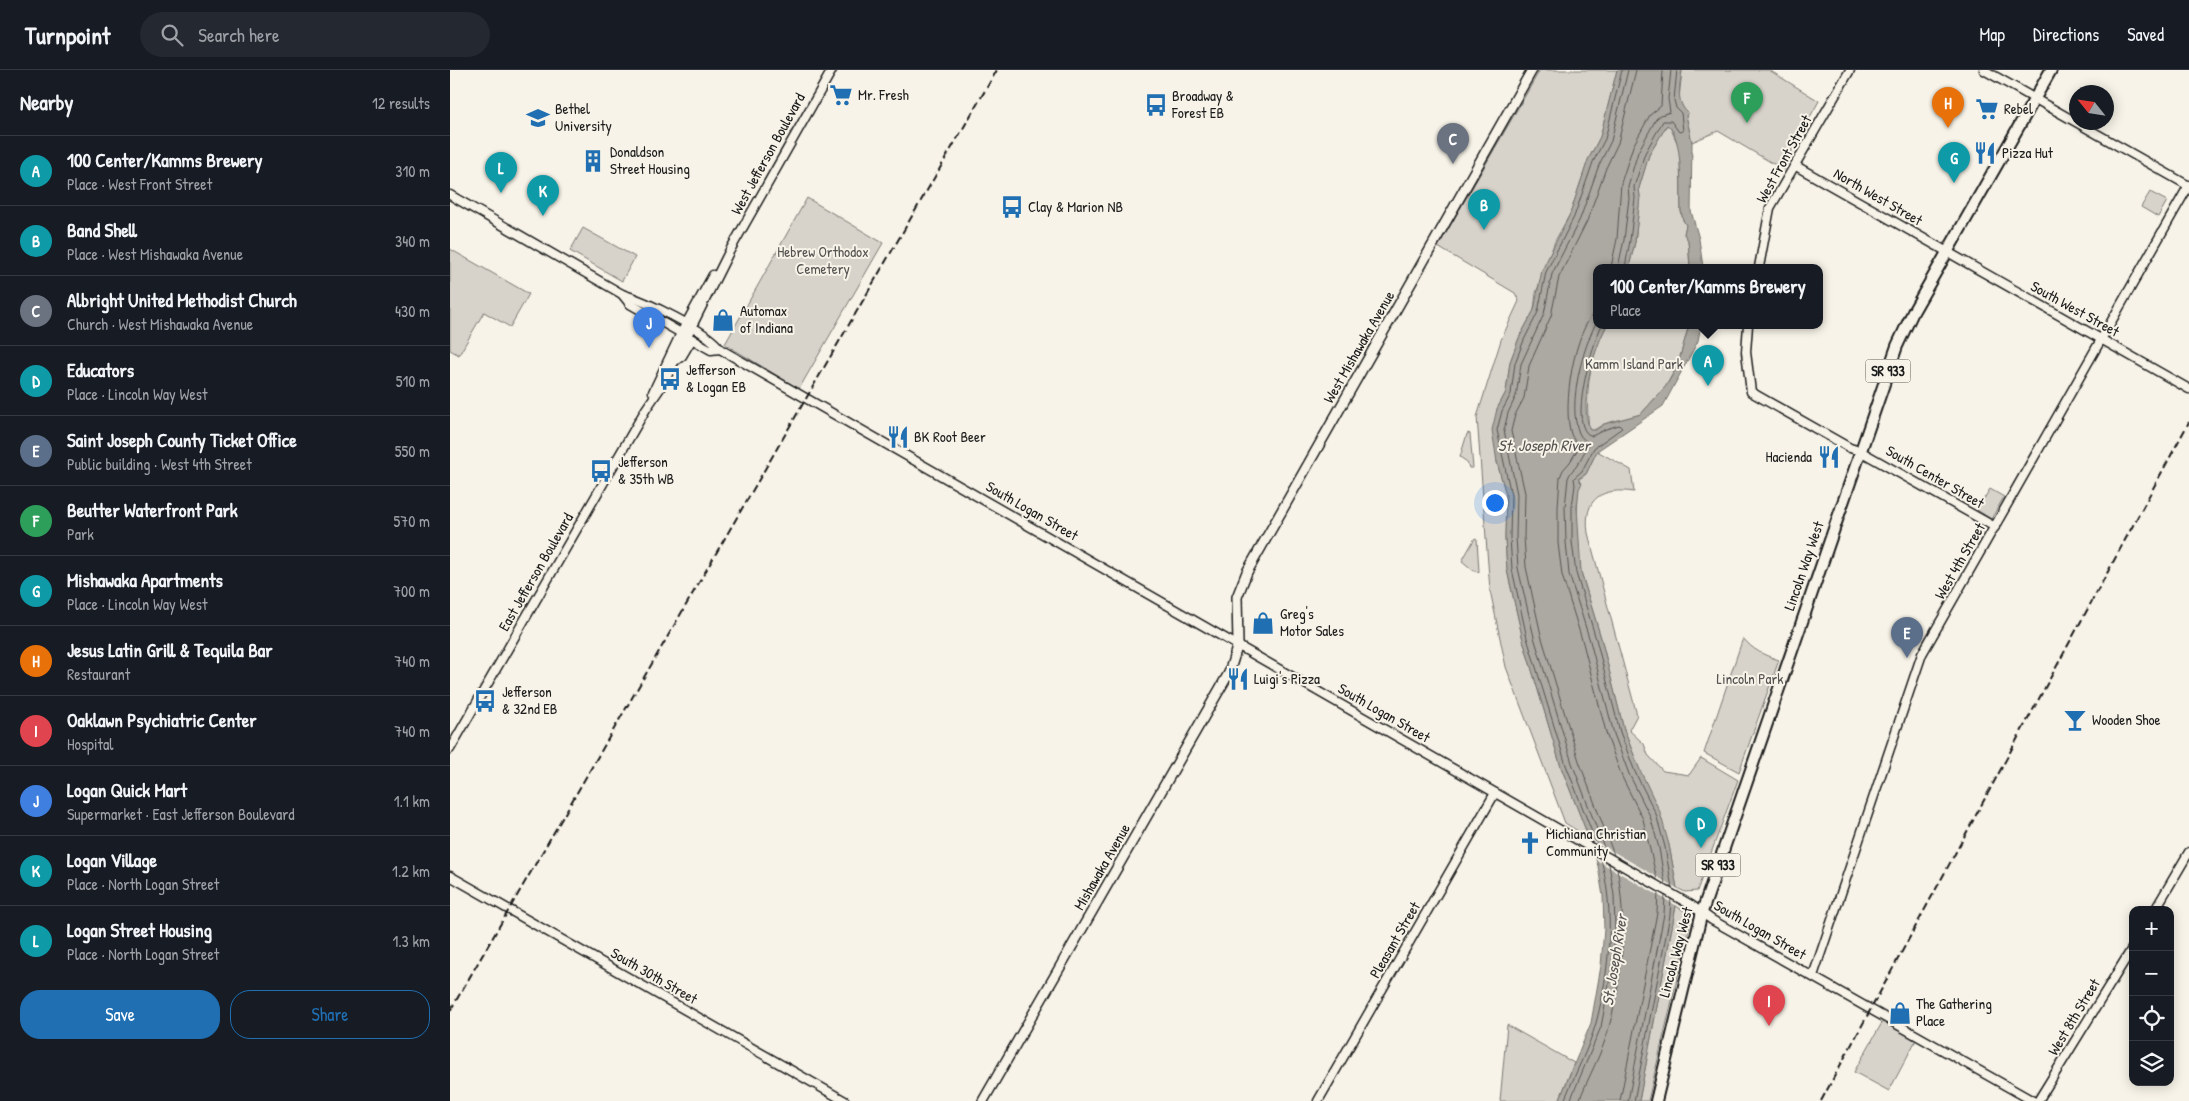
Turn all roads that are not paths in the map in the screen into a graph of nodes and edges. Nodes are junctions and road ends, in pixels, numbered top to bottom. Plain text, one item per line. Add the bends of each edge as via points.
1 (832, 70) edge
2 (1532, 70) edge
3 (1850, 70) edge
4 (1984, 70) edge
5 (2050, 70) edge
6 (2034, 99) junction
7 (1796, 166) junction
8 (2189, 185) edge
9 (450, 194) edge
10 (1947, 252) junction
11 (1760, 264) edge
12 (622, 294) junction
13 (688, 326) junction
14 (1748, 329) edge
15 (686, 336) junction
16 (2101, 340) junction
17 (720, 349) junction
18 (2189, 390) edge
19 (646, 410) junction
20 (1860, 451) junction
21 (1995, 527) junction
22 (1238, 644) junction
23 (450, 749) edge
24 (1495, 793) junction
25 (2189, 852) edge
26 (450, 876) edge
27 (2157, 906) edge
28 (1702, 912) junction
29 (2131, 951) edge
30 (1813, 976) junction
31 (845, 1101) edge
32 (983, 1101) edge
33 (1318, 1101) edge
34 (1656, 1101) edge
35 (2033, 1101) edge
36 (2038, 1101) edge

1 - 13 street, West Jefferson Boulevard via 729,252 718,265
2 - 22 main road, West Mishawaka Avenue via 1243,579 1237,597
3 - 7 street, West Front Street
4 - 6 street
5 - 6 main road, Lincoln Way West / SR 933
6 - 8 street
6 - 10 main road, Lincoln Way West / SR 933
7 - 10 street, North West Street
7 - 11 street, West Front Street via 1770,208
8 - 16 street, West 4th Street
9 - 12 street
10 - 16 street, South West Street
10 - 20 main road, Lincoln Way West / SR 933 via 1897,346
12 - 13 street, South Logan Street via 635,297
12 - 15 street, South Logan Street via 630,304
13 - 15 street, East Jefferson Boulevard
13 - 17 street, South Logan Street via 715,342
14 - 20 street, South Center Street via 1746,352 1751,392
15 - 17 street, South Logan Street via 711,350
15 - 19 street, East Jefferson Boulevard
15 - 19 street, East Jefferson Boulevard via 663,384
16 - 18 street, South West Street
16 - 21 street, West 4th Street
17 - 22 street, South Logan Street
19 - 23 street, East Jefferson Boulevard
20 - 21 street, South Center Street
20 - 28 main road, Lincoln Way West / SR 933
21 - 30 street, West 4th Street via 1922,654
22 - 24 street, South Logan Street
22 - 32 main road, Mishawaka Avenue via 1233,665 1224,682
24 - 28 street, South Logan Street
24 - 33 street, Pleasant Street
25 - 27 street
26 - 31 street, South 30th Street
28 - 30 street, South Logan Street
28 - 34 main road, Lincoln Way West / SR 933
29 - 36 street, West 8th Street
30 - 35 street, South Logan Street

